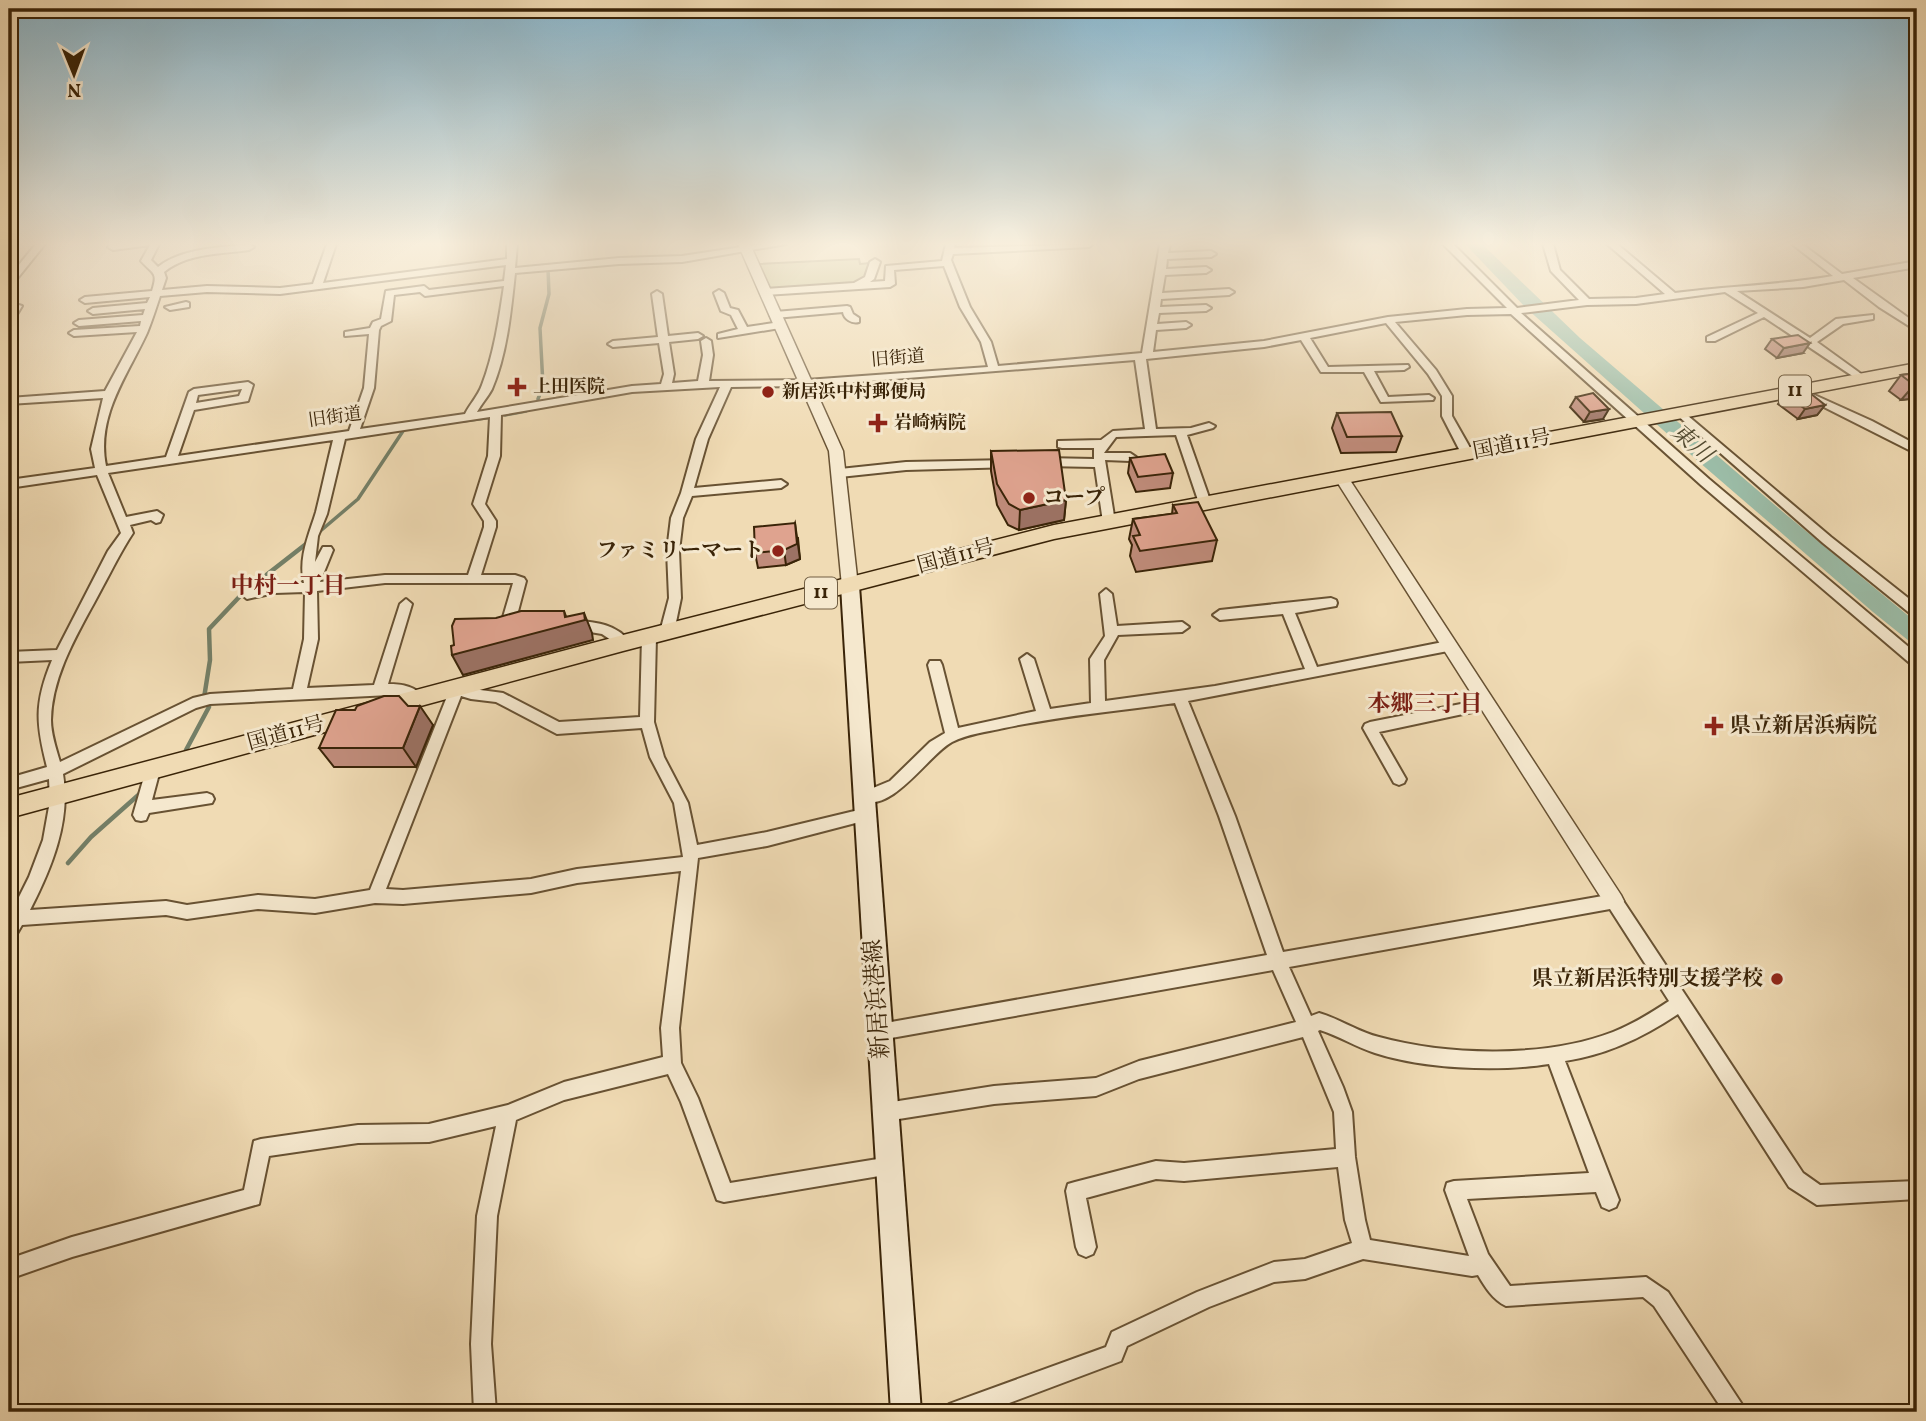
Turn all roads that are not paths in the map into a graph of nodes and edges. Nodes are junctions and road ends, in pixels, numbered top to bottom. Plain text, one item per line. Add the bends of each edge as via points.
1 (102, 310) edge
2 (143, 310) edge
3 (152, 310) edge
4 (387, 310) edge
5 (504, 310) edge
6 (659, 310) edge
7 (726, 310) edge
8 (774, 310) edge
9 (839, 310) edge
10 (847, 310) edge
11 (967, 310) edge
12 (1155, 310) edge
13 (1523, 310) edge
14 (1761, 310) edge
15 (1890, 310) edge
16 (1518, 311) junction
17 (149, 312) junction
18 (1765, 313) junction
19 (1869, 317) dead end
20 (778, 320) junction
21 (855, 320) dead end
22 (1388, 320) junction
23 (1186, 325) dead end
24 (1153, 327) junction
25 (76, 328) dead end
26 (1917, 328) edge
27 (374, 330) junction
28 (744, 331) junction
29 (349, 334) dead end
30 (722, 336) dead end
31 (1304, 336) junction
32 (1711, 339) dead end
33 (664, 340) junction
34 (1811, 342) junction
35 (613, 344) dead end
36 (1144, 355) junction
37 (1404, 367) dead end
38 (1917, 368) edge
39 (994, 369) junction
40 (1368, 369) junction
41 (1860, 378) junction
42 (727, 383) junction
43 (806, 383) junction
44 (703, 384) junction
45 (666, 386) junction
46 (1800, 390) junction
47 (109, 394) junction
48 (1429, 398) dead end
49 (9, 401) edge
50 (189, 407) junction
51 (496, 412) junction
52 (1677, 413) junction
53 (470, 417) junction
54 (1640, 420) junction
55 (1209, 426) dead end
56 (354, 432) junction
57 (1180, 432) junction
58 (1152, 433) junction
59 (340, 435) junction
60 (1062, 444) dead end
61 (1917, 450) edge
62 (1467, 453) junction
63 (1100, 455) junction
64 (1130, 457) edge
65 (171, 461) junction
66 (101, 471) junction
67 (841, 473) junction
68 (1341, 477) junction
69 (9, 484) edge
70 (781, 484) dead end
71 (687, 493) junction
72 (1205, 503) junction
73 (156, 519) dead end
74 (122, 522) junction
75 (1109, 522) junction
76 (327, 550) dead end
77 (473, 579) junction
78 (850, 586) junction
79 (311, 587) junction
80 (247, 594) dead end
81 (1106, 594) dead end
82 (1917, 596) edge
83 (1903, 601) junction
84 (1331, 603) dead end
85 (405, 604) dead end
86 (1287, 609) junction
87 (1917, 612) edge
88 (1220, 615) dead end
89 (533, 623) edge
90 (558, 623) edge
91 (1182, 627) dead end
92 (1111, 631) junction
93 (658, 634) junction
94 (623, 643) junction
95 (1448, 646) junction
96 (62, 655) junction
97 (9, 657) edge
98 (1027, 659) dead end
99 (1917, 661) edge
100 (935, 665) dead end
101 (1313, 673) junction
102 (457, 688) junction
103 (379, 690) junction
104 (299, 693) junction
105 (1180, 697) junction
106 (418, 699) junction
107 (1486, 704) junction
108 (1098, 705) junction
109 (1044, 713) junction
110 (647, 722) junction
111 (953, 735) junction
112 (56, 771) junction
113 (1399, 779) dead end
114 (150, 780) junction
115 (9, 784) edge
116 (58, 795) junction
117 (206, 799) dead end
118 (866, 806) junction
119 (9, 808) edge
120 (691, 858) junction
121 (375, 896) junction
122 (1614, 901) junction
123 (11, 927) edge
124 (1278, 962) junction
125 (1679, 1004) junction
126 (1306, 1028) junction
127 (880, 1032) junction
128 (1554, 1055) junction
129 (671, 1065) junction
130 (886, 1112) junction
131 (508, 1114) junction
132 (1346, 1157) junction
133 (890, 1166) junction
134 (1917, 1190) edge
135 (1086, 1247) dead end
136 (1363, 1249) junction
137 (1484, 1264) junction
138 (9, 1269) edge
139 (485, 1412) edge
140 (906, 1412) edge
141 (957, 1412) edge
142 (1736, 1412) edge

1 - 17 street
2 - 17 street
3 - 17 street
4 - 27 street via 386,321
5 - 53 street via 486,387
6 - 33 street
7 - 28 street via 735,313
8 - 20 street
9 - 20 street
10 - 21 street
11 - 39 street via 986,342
12 - 24 street
13 - 16 street, 旧街道
14 - 18 street
15 - 26 street
16 - 22 street, 旧街道
16 - 54 street
17 - 25 street
17 - 47 street
18 - 32 street
18 - 34 street
19 - 34 street via 1840,321
20 - 28 street
20 - 43 street
22 - 31 street, 旧街道
22 - 62 street via 1447,396 1447,416
23 - 24 street
24 - 36 street
27 - 29 street
27 - 56 street via 369,388
28 - 30 street
31 - 36 street, 旧街道 via 1243,347
31 - 40 street via 1325,370
33 - 35 street
33 - 44 street via 702,338 708,355
33 - 45 street via 669,374
34 - 41 street
36 - 39 street, 旧街道
36 - 58 street
37 - 40 street
38 - 41 highway, 国道11号 / 11
39 - 43 street, 旧街道
40 - 48 street via 1385,400
41 - 46 highway, 国道11号 / 11
42 - 43 street, 旧街道
42 - 44 street, 旧街道
42 - 71 street via 702,439
43 - 67 street
44 - 45 street, 旧街道
45 - 51 street, 旧街道
46 - 52 highway, 国道11号 / 11
46 - 61 street
47 - 49 street
47 - 66 street via 97,449
50 - 50 street via 244,399 247,385 194,391
50 - 65 street
51 - 53 street, 旧街道
51 - 77 street via 494,456 479,504 490,527
52 - 54 highway, 国道11号 / 11
52 - 83 street
53 - 56 street, 旧街道
54 - 62 highway, 国道11号 / 11
54 - 99 street via 1705,482
55 - 57 street
56 - 59 street, 旧街道
57 - 58 street
57 - 72 street
58 - 63 street via 1114,434
59 - 65 street, 旧街道
59 - 79 street via 312,536
60 - 63 street
62 - 68 highway, 国道11号 / 11
63 - 64 street
63 - 67 street
63 - 75 street
65 - 66 street, 旧街道
66 - 69 street, 旧街道
66 - 74 street
67 - 78 street
68 - 72 highway, 国道11号 / 11
68 - 95 street
70 - 71 street
71 - 93 street via 673,536 675,598
72 - 75 highway, 国道11号 / 11
73 - 74 street via 157,515
74 - 96 street via 127,533
75 - 78 highway, 国道11号 / 11 via 1002,544
76 - 79 street
77 - 79 street via 385,579
77 - 89 street via 520,581 508,624
78 - 93 highway, 国道11号 / 11
78 - 118 main road, 新居浜港線
79 - 80 street
79 - 104 street via 311,639
81 - 92 street
82 - 83 street
83 - 87 street
84 - 86 street
85 - 103 street
86 - 88 street
86 - 101 street
90 - 94 street via 601,628 617,634
91 - 92 street
92 - 108 street via 1112,637 1097,659
93 - 94 highway, 国道11号 / 11
93 - 110 street
94 - 102 highway, 国道11号 / 11
95 - 101 street
95 - 107 street
96 - 97 street
96 - 112 street via 47,693 44,721
98 - 109 street
100 - 111 street
101 - 105 street
102 - 106 highway, 国道11号 / 11
102 - 110 street via 498,696 557,728
102 - 121 street
103 - 104 street
103 - 106 street via 405,690
104 - 112 street via 193,703
105 - 108 street
105 - 124 street
106 - 114 highway, 国道11号 / 11
107 - 113 street via 1370,728
107 - 122 street
108 - 109 street
109 - 111 street
110 - 120 street via 657,757 681,803
111 - 118 street
112 - 115 street
112 - 116 street
114 - 116 highway, 国道11号 / 11
114 - 117 street via 142,812
116 - 119 highway, 国道11号 / 11
116 - 123 street via 55,828
118 - 120 street
118 - 127 main road, 新居浜港線
120 - 121 street via 531,886
120 - 129 street via 670,1028
121 - 123 street via 315,906 258,902 187,912 166,908
122 - 124 street
122 - 125 street
124 - 126 street
124 - 127 street
125 - 128 street via 1602,1045
125 - 134 street via 1796,1180 1817,1195
126 - 128 street via 1320,1021 1381,1047 1440,1055 1491,1060
126 - 130 street via 1139,1070 1096,1087 994,1095
126 - 132 street via 1343,1112
127 - 130 main road, 新居浜港線
128 - 137 street via 1606,1191 1454,1190
129 - 131 street via 564,1091
129 - 133 street via 689,1098 724,1193
130 - 133 main road, 新居浜港線
131 - 138 street via 429,1133 358,1134 261,1148 252,1197
131 - 139 street via 487,1216 481,1344
132 - 135 street via 1184,1172 1156,1170 1075,1191
132 - 136 street
133 - 140 main road, 新居浜港線
136 - 137 street
136 - 141 street via 1305,1269 1274,1272 1204,1299 1119,1339 1114,1354
137 - 142 street via 1496,1288 1506,1296 1646,1287 1661,1299

